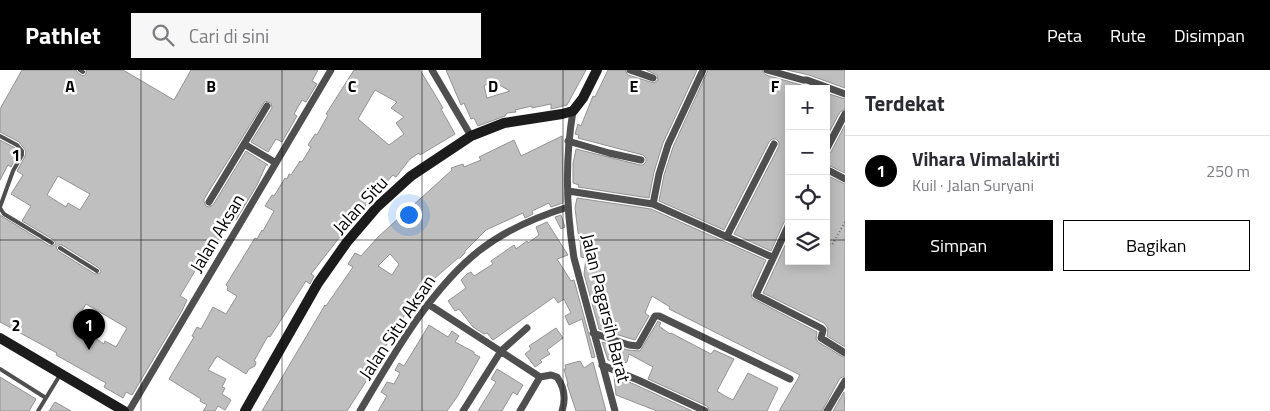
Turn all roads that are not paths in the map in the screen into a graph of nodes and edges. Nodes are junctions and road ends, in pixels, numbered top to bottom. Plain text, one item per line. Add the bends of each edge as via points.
1 (331, 70) edge
2 (432, 70) edge
3 (597, 70) edge
4 (630, 70) edge
5 (703, 70) edge
6 (766, 70) edge
7 (653, 78) dead end
8 (845, 94) edge
9 (267, 106) dead end
10 (573, 110) junction
11 (845, 114) edge
12 (0, 136) edge
13 (471, 136) junction
14 (568, 141) junction
15 (830, 142) edge
16 (244, 144) junction
17 (774, 144) dead end
18 (641, 160) dead end
19 (276, 163) junction
20 (830, 171) edge
21 (845, 179) edge
22 (568, 191) junction
23 (209, 202) dead end
24 (653, 204) junction
25 (0, 207) edge
26 (568, 207) junction
27 (785, 232) edge
28 (726, 236) junction
29 (52, 243) dead end
30 (60, 248) dead end
31 (772, 257) junction
32 (97, 271) dead end
33 (428, 304) junction
34 (527, 328) dead end
35 (593, 334) junction
36 (0, 338) edge
37 (501, 351) junction
38 (845, 353) edge
39 (602, 365) junction
40 (0, 370) edge
41 (61, 374) junction
42 (540, 377) junction
43 (790, 379) dead end
44 (845, 381) edge
45 (46, 398) junction
46 (39, 409) edge
47 (44, 411) edge
48 (124, 411) edge
49 (129, 411) edge
50 (245, 411) edge
51 (360, 411) edge
52 (464, 411) edge
53 (520, 411) edge
54 (562, 411) edge
55 (615, 411) edge
56 (705, 411) edge
57 (827, 411) edge

1 - 19 street, Jalan Aksan
2 - 13 street
3 - 10 street, Jalan Pagarsih Barat
4 - 7 street
5 - 24 street via 668,146
6 - 8 street via 808,80
9 - 16 street
10 - 13 street, Jalan Situ via 504,123
10 - 14 street, Jalan Pagarsih Barat
11 - 15 street
12 - 25 lane via 22,151
13 - 50 street, Jalan Situ via 411,176 377,207 347,242 318,282
14 - 18 street
14 - 22 street, Jalan Pagarsih Barat
16 - 19 street
16 - 23 street
17 - 28 street
19 - 49 street, Jalan Aksan
20 - 21 street
22 - 24 street
22 - 26 street, Jalan Pagarsih Barat
24 - 28 street
25 - 29 lane via 4,214
26 - 33 street, Jalan Situ Aksan via 500,236 461,266
26 - 35 street, Jalan Pagarsih Barat via 574,258
27 - 31 street
28 - 31 street
30 - 32 lane
31 - 38 street via 756,294 821,328 820,338
33 - 37 street
33 - 51 street, Jalan Situ Aksan
34 - 37 street
35 - 39 street, Jalan Pagarsih Barat
35 - 43 street via 640,345 655,316 659,316
36 - 41 street
37 - 42 street
37 - 52 street
39 - 55 street, Jalan Pagarsih Barat
39 - 56 street
40 - 45 lane
41 - 45 lane
41 - 48 street
42 - 53 street
42 - 54 street via 557,377 564,397
44 - 57 street
45 - 46 lane
46 - 47 lane

